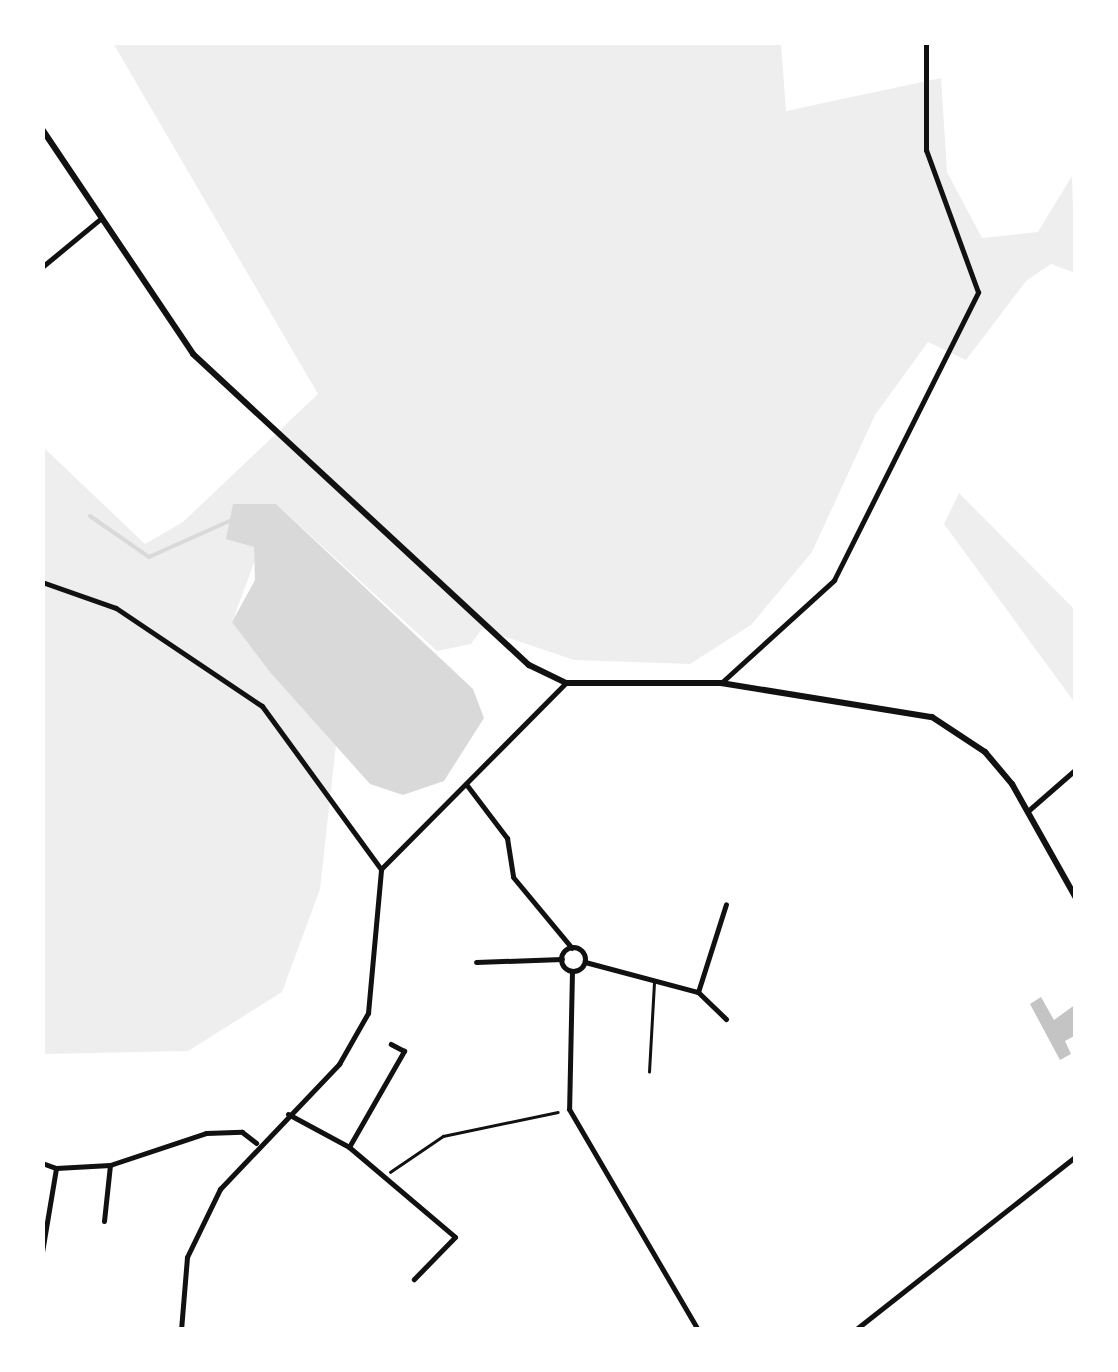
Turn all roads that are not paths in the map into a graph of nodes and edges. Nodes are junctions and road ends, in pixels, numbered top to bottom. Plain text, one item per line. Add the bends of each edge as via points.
1 (926, 42) edge
2 (42, 129) edge
3 (99, 220) junction
4 (42, 267) edge
5 (42, 582) edge
6 (566, 683) junction
7 (722, 683) junction
8 (1076, 769) edge
9 (466, 784) junction
10 (1029, 810) junction
11 (380, 869) junction
12 (1076, 898) edge
13 (726, 904) dead end
14 (572, 948) junction
15 (562, 960) junction
16 (476, 962) dead end
17 (585, 962) junction
18 (572, 971) junction
19 (655, 981) junction
20 (698, 992) junction
21 (726, 1019) dead end
22 (392, 1044) dead end
23 (648, 1072) dead end
24 (288, 1114) junction
25 (256, 1143) junction
26 (349, 1147) junction
27 (1076, 1156) edge
28 (42, 1163) edge
29 (110, 1164) junction
30 (56, 1168) junction
31 (104, 1222) dead end
32 (42, 1252) edge
33 (414, 1279) dead end
34 (181, 1330) edge
35 (698, 1330) edge
36 (855, 1330) edge

1 - 7 street via 926,150 980,282 834,580
2 - 3 street
3 - 4 street
3 - 6 street via 193,354 529,666
5 - 11 street via 116,608 262,706
6 - 7 street
6 - 9 street
7 - 10 street via 932,718 986,752
8 - 10 street
9 - 11 street
9 - 14 street via 506,838 514,876
10 - 12 street
11 - 24 street via 368,1013 338,1064
13 - 20 street
14 - 15 street
14 - 17 street
15 - 16 street
15 - 18 street
17 - 18 street
17 - 19 street
18 - 35 street via 569,1109
19 - 20 street
19 - 23 lane
20 - 21 street
22 - 26 street via 404,1050
24 - 25 street
24 - 26 street
25 - 29 street via 242,1132 206,1133
25 - 34 street via 187,1258
26 - 33 street via 389,1173 455,1237
27 - 36 street
28 - 30 street
29 - 30 street
29 - 31 street
30 - 32 street

